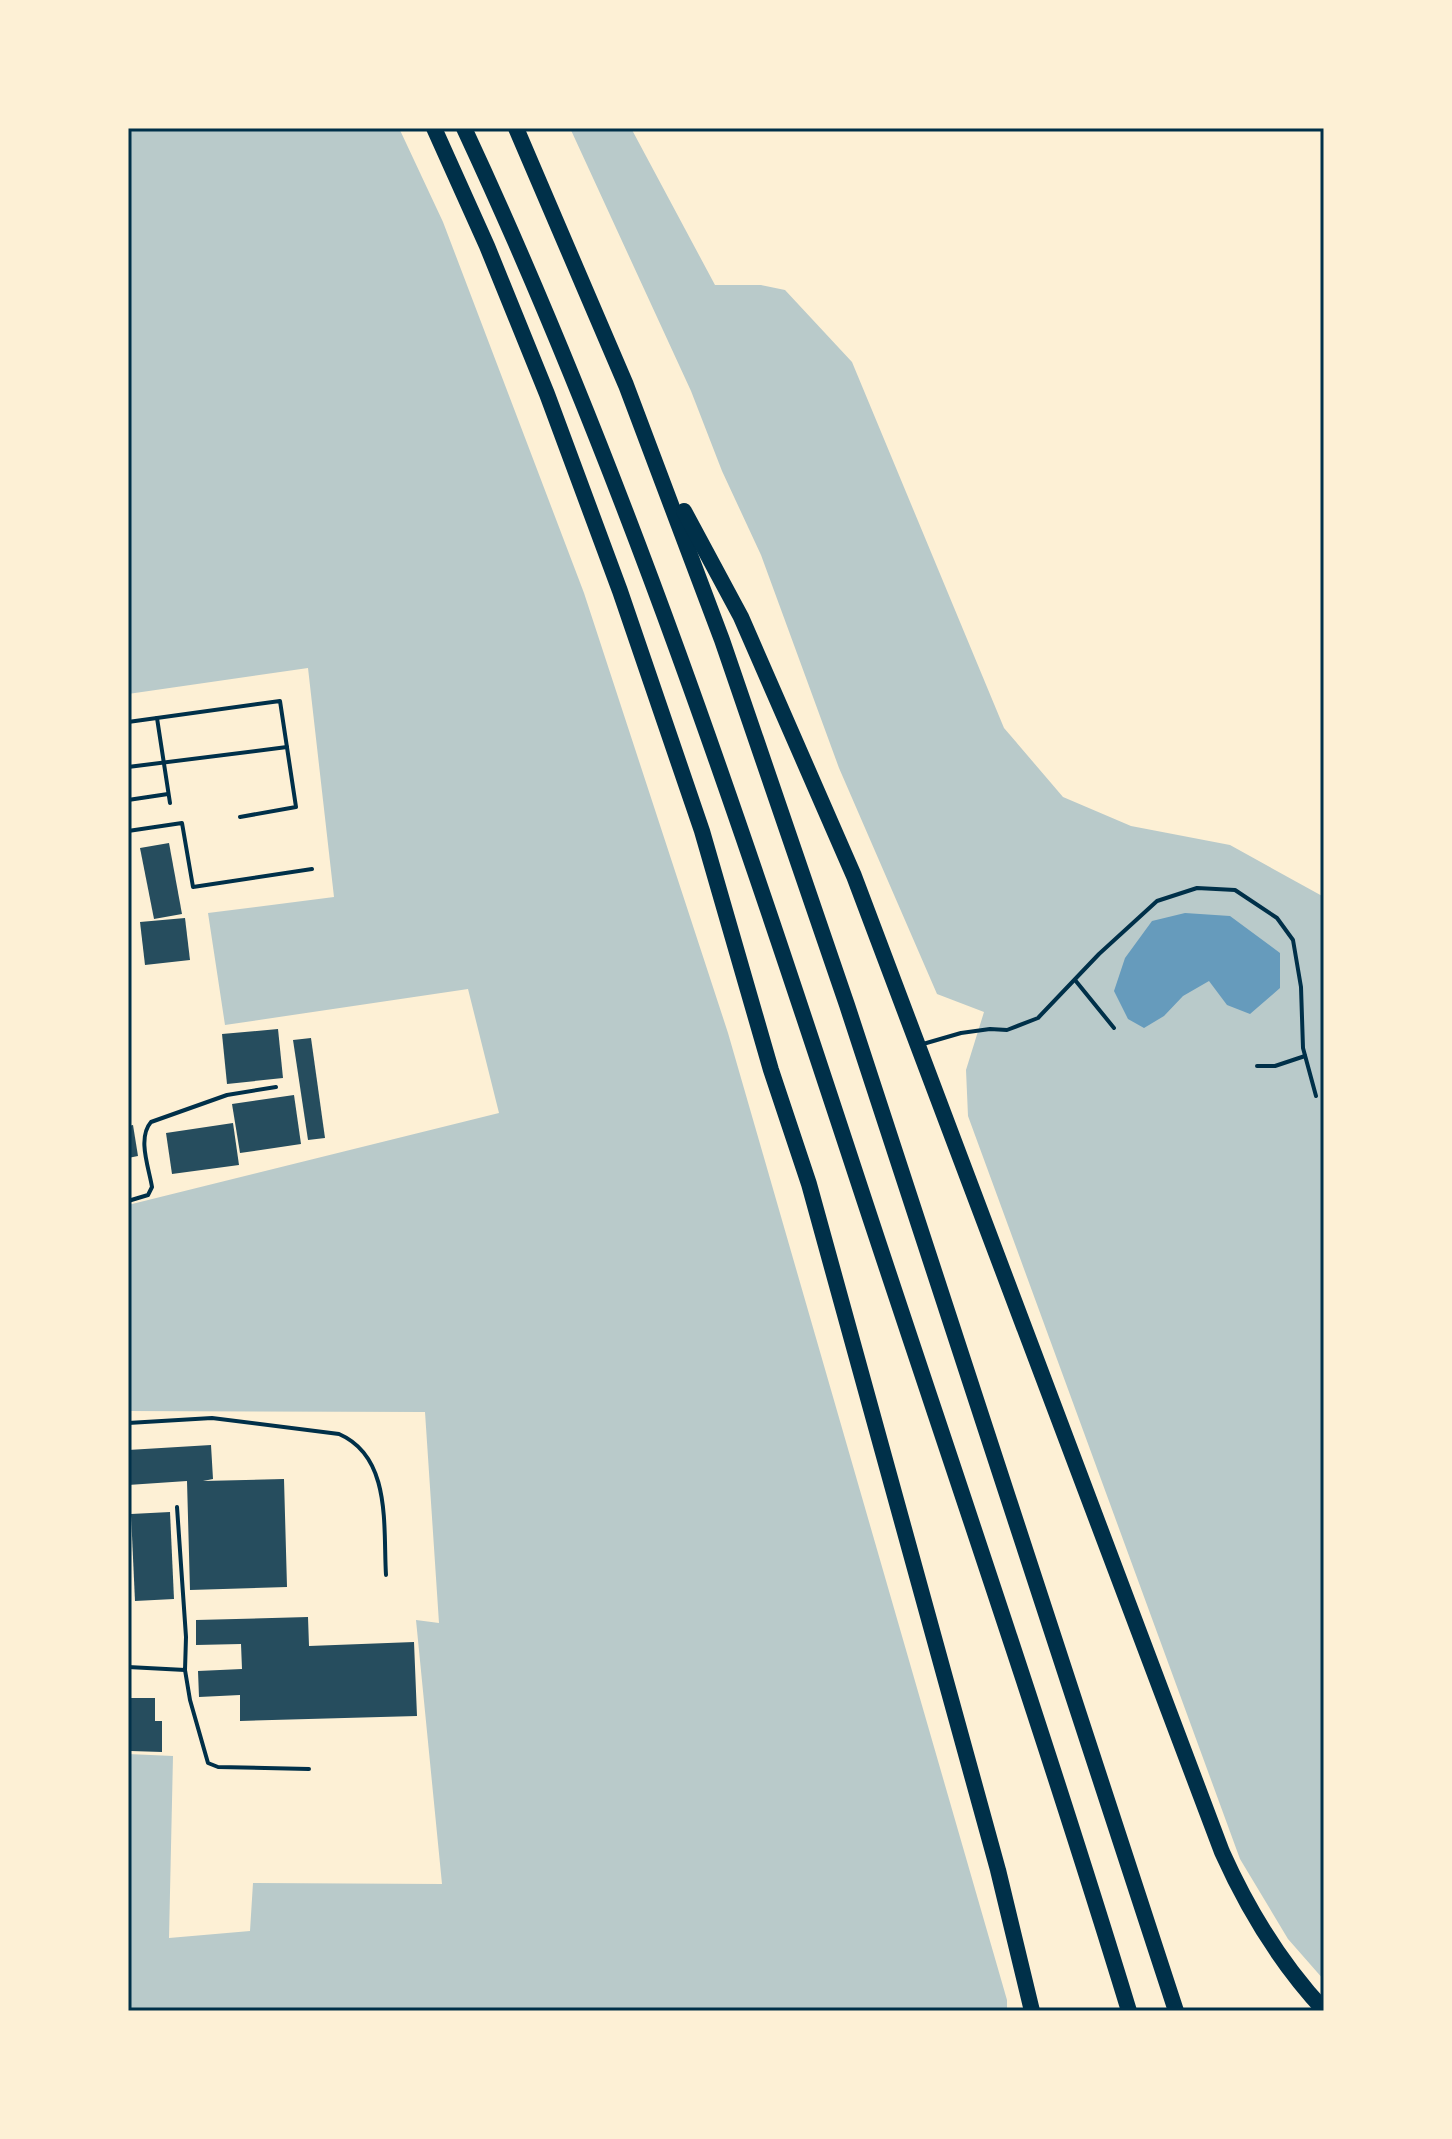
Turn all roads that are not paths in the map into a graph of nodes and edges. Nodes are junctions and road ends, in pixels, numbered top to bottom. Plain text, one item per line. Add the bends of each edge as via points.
1 (434, 128) edge
2 (464, 128) edge
3 (516, 128) edge
4 (653, 454) junction
5 (157, 718) junction
6 (128, 722) edge
7 (287, 747) junction
8 (164, 763) junction
9 (128, 767) edge
10 (168, 794) junction
11 (128, 800) edge
12 (170, 803) dead end
13 (240, 817) dead end
14 (128, 831) edge
15 (312, 869) dead end
16 (1075, 980) junction
17 (1114, 1028) dead end
18 (918, 1046) junction
19 (1305, 1056) junction
20 (1257, 1066) dead end
21 (276, 1087) dead end
22 (1316, 1096) dead end
23 (128, 1201) edge
24 (128, 1423) edge
25 (177, 1507) dead end
26 (386, 1575) dead end
27 (128, 1667) edge
28 (185, 1670) junction
29 (309, 1769) dead end
30 (1324, 2010) edge
31 (1032, 2011) edge
32 (1129, 2011) edge
33 (1176, 2011) edge

1 - 31 highway via 547,394 702,831 843,1304
2 - 32 highway via 571,375 704,725 823,1072
3 - 4 highway
4 - 18 highway via 741,617 854,876
4 - 33 highway via 807,885
5 - 6 lane
5 - 7 lane via 280,701
5 - 8 lane
7 - 8 lane
7 - 13 lane via 296,807
8 - 9 lane
8 - 10 lane
10 - 11 lane
10 - 12 lane
14 - 15 lane via 182,823 193,887
16 - 17 lane
16 - 18 lane via 1038,1018 1007,1030 961,1033
16 - 19 lane via 1157,901 1197,888 1235,890 1277,918 1293,940
18 - 30 highway via 1222,1852 1273,1946
19 - 20 lane
19 - 22 lane
21 - 23 lane via 227,1095 151,1122 144,1139 152,1187 148,1195
24 - 26 lane via 212,1418 348,1438 369,1456 378,1481
25 - 28 lane
27 - 28 lane
28 - 29 lane via 208,1763

